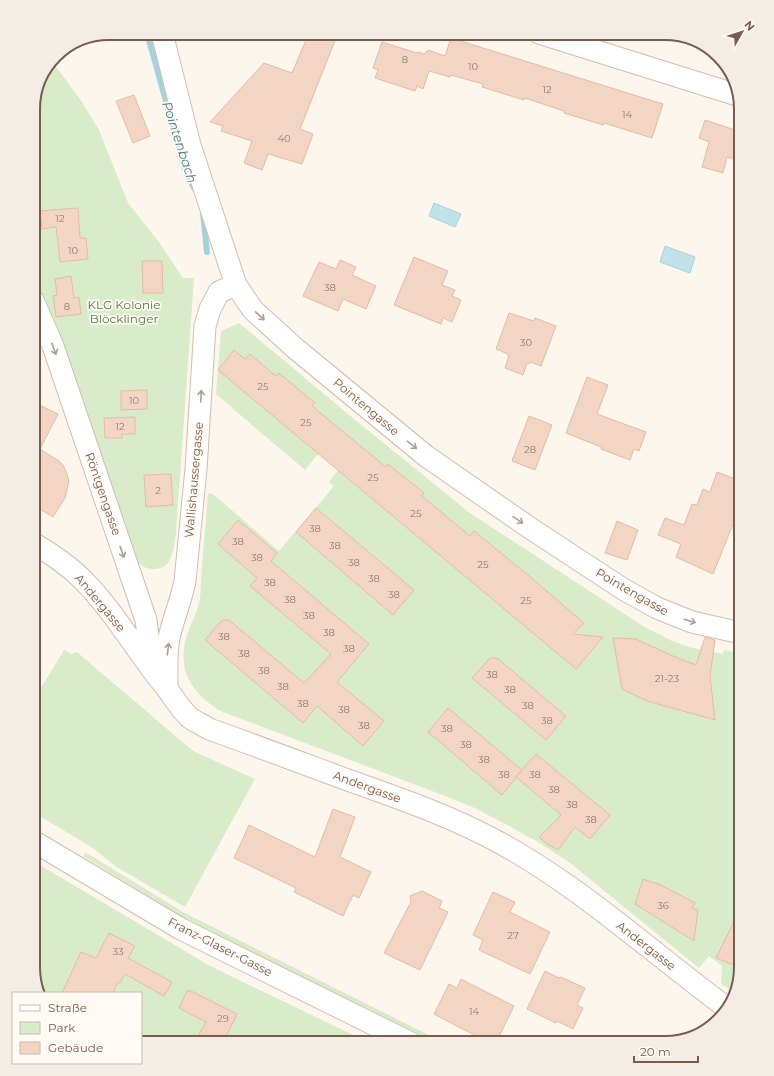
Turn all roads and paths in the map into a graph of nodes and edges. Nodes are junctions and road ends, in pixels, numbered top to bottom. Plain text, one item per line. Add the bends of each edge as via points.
1 (164, 40) edge
2 (562, 40) edge
3 (732, 93) edge
4 (236, 285) junction
5 (40, 316) edge
6 (40, 548) edge
7 (734, 631) edge
8 (167, 688) junction
9 (40, 845) edge
10 (723, 1005) edge
11 (397, 1036) edge

1 - 4 street, Pointengasse via 190,145
2 - 3 street
4 -> 7 street, Pointengasse via 253,310 296,349 452,475 622,589 657,608 692,622
8 -> 4 street, Wallishaussergasse via 169,637 182,598 196,469 205,326 219,292
5 -> 8 street, Röntgengasse via 53,346 146,620 151,659
6 - 8 street, Andergasse via 82,579
8 - 10 street, Andergasse via 191,718 209,729 411,803 488,836 593,904
9 - 11 street, Franz-Glaser-Gasse via 181,929

